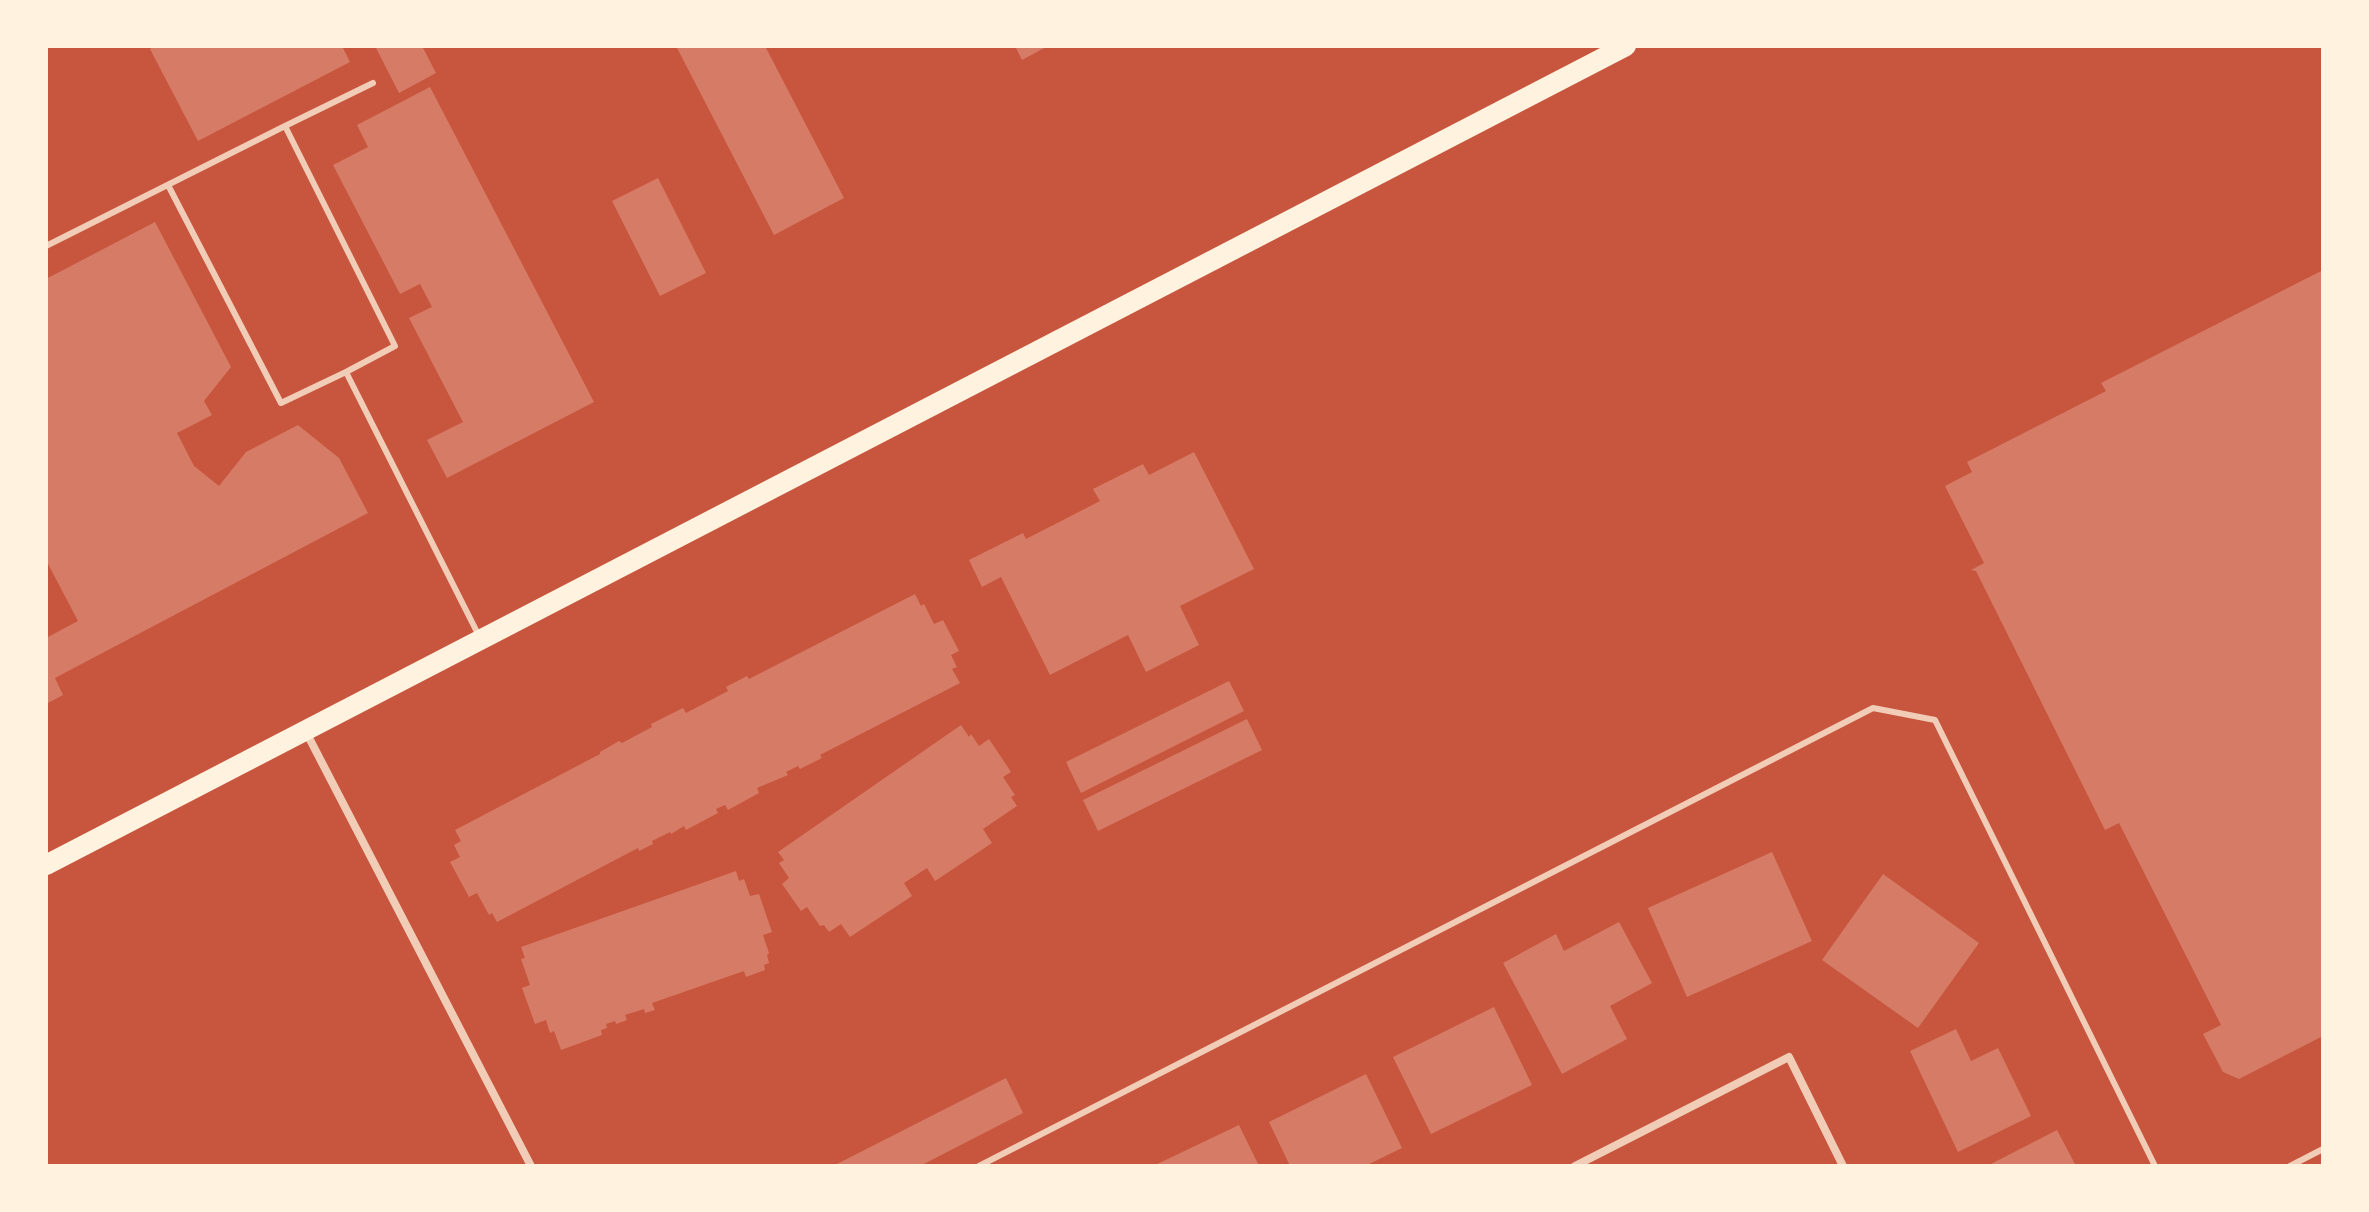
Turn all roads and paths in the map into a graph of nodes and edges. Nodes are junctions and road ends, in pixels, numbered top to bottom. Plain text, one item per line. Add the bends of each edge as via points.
1 (1626, 46) edge
2 (373, 83) dead end
3 (285, 126) junction
4 (168, 185) junction
5 (46, 246) edge
6 (346, 372) junction
7 (480, 640) junction
8 (305, 730) junction
9 (46, 865) edge
10 (2323, 1149) edge
11 (531, 1166) edge
12 (979, 1166) edge
13 (1575, 1166) edge
14 (1843, 1166) edge
15 (2155, 1166) edge
16 (2290, 1166) edge

1 - 7 main road
2 - 3 lane
3 - 4 lane
3 - 6 lane via 395,346
4 - 5 lane
4 - 6 lane via 281,403
6 - 7 lane
7 - 8 main road
8 - 9 main road
8 - 11 street
10 - 16 lane
12 - 15 lane via 1873,708 1935,720
13 - 14 street via 1789,1057

